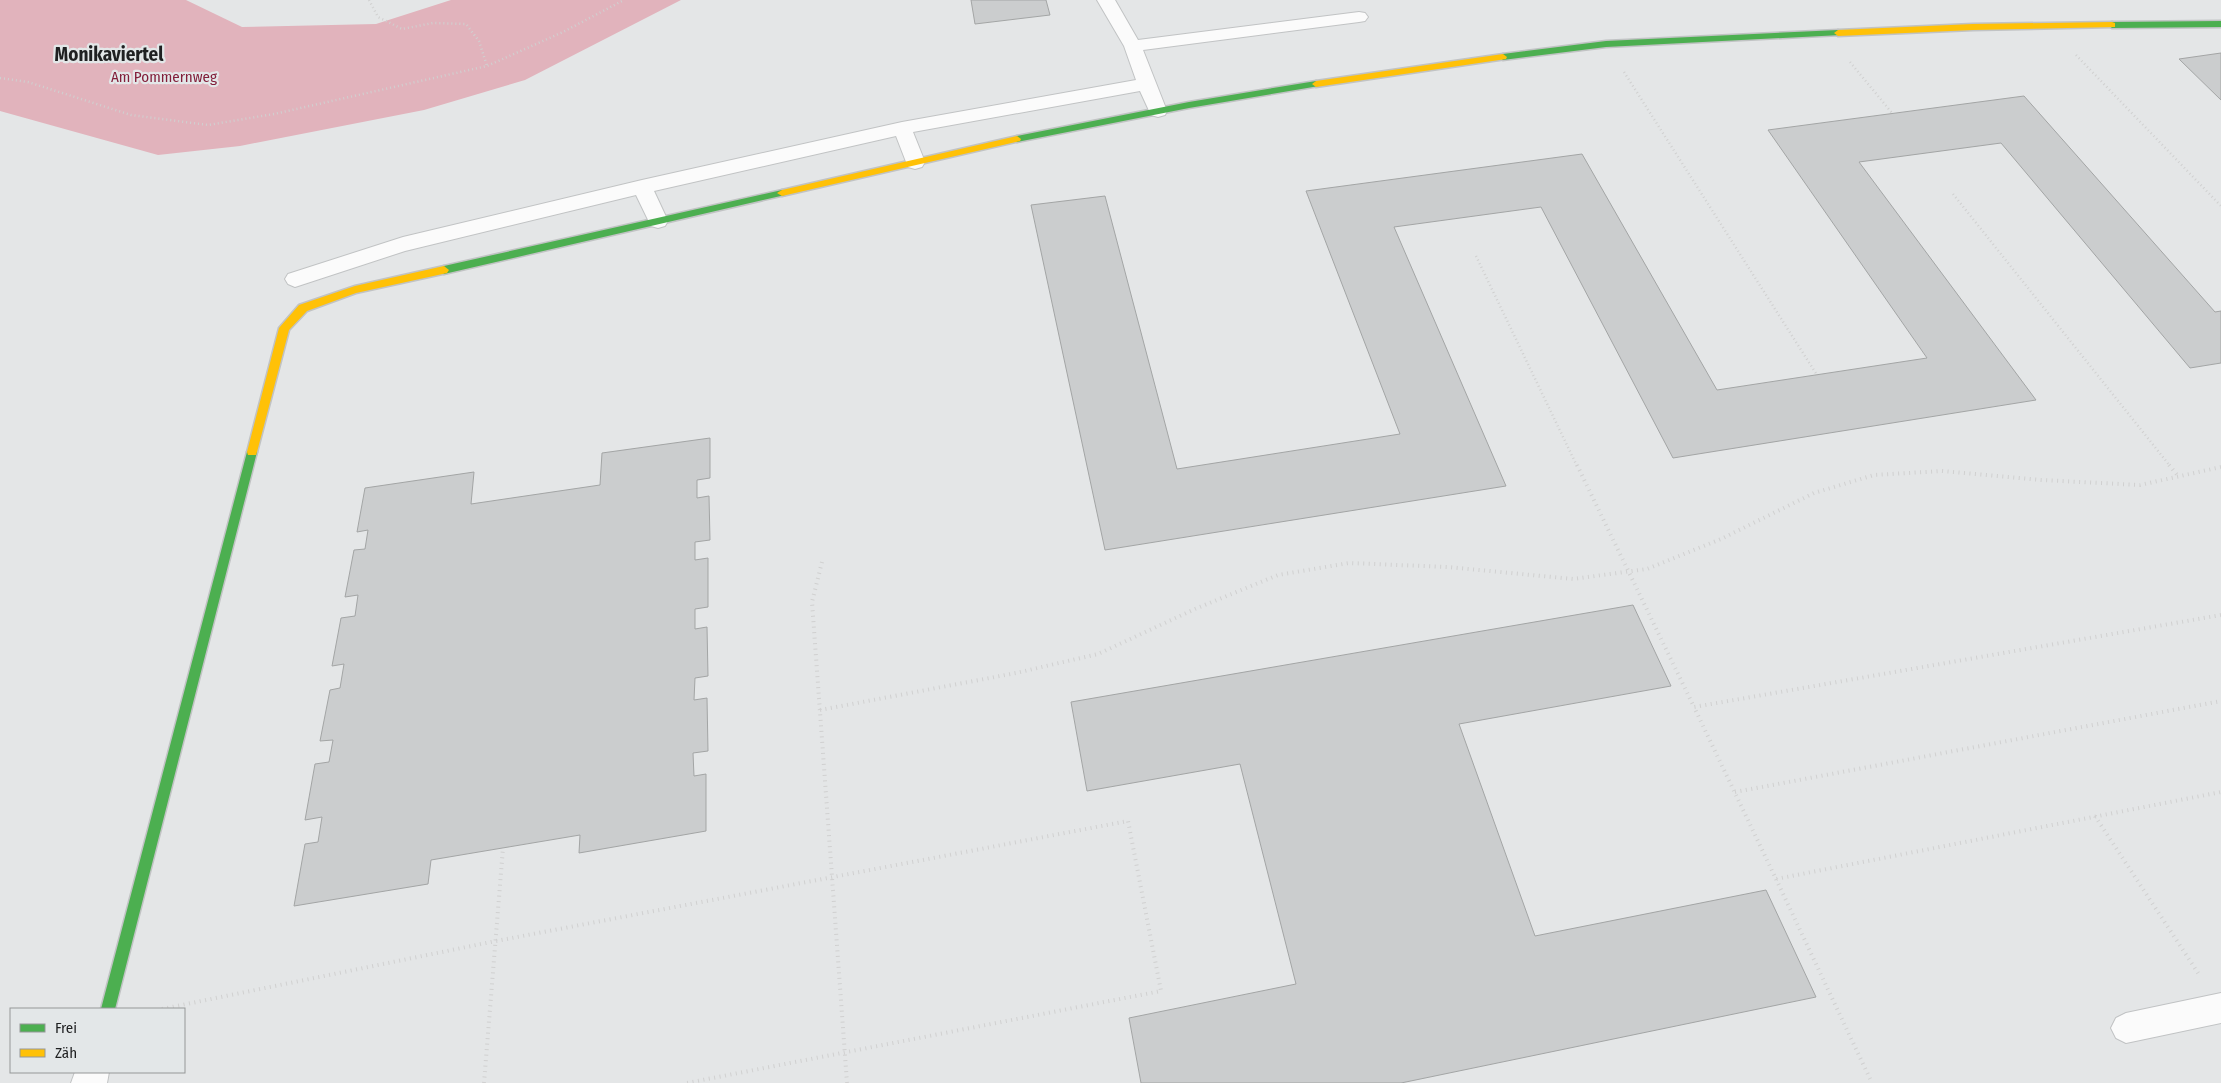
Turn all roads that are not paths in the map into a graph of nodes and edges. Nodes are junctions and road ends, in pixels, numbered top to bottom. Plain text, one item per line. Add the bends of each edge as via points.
1 (1106, 0) edge
2 (1359, 17) dead end
3 (2221, 24) edge
4 (1133, 46) junction
5 (1146, 84) junction
6 (1158, 111) junction
7 (902, 128) junction
8 (915, 162) junction
9 (642, 187) junction
10 (658, 221) junction
11 (295, 279) dead end
12 (108, 1008) edge
13 (2221, 1008) edge
14 (2126, 1028) dead end

1 - 4 lane
2 - 4 lane
3 - 6 street via 1826,33 1606,44 1370,75
4 - 5 lane
5 - 6 lane
5 - 7 lane
6 - 8 street
7 - 8 lane
7 - 9 lane
8 - 10 street
9 - 10 lane
9 - 11 lane via 403,244
10 - 12 street via 355,290 302,308 284,328
13 - 14 lane

